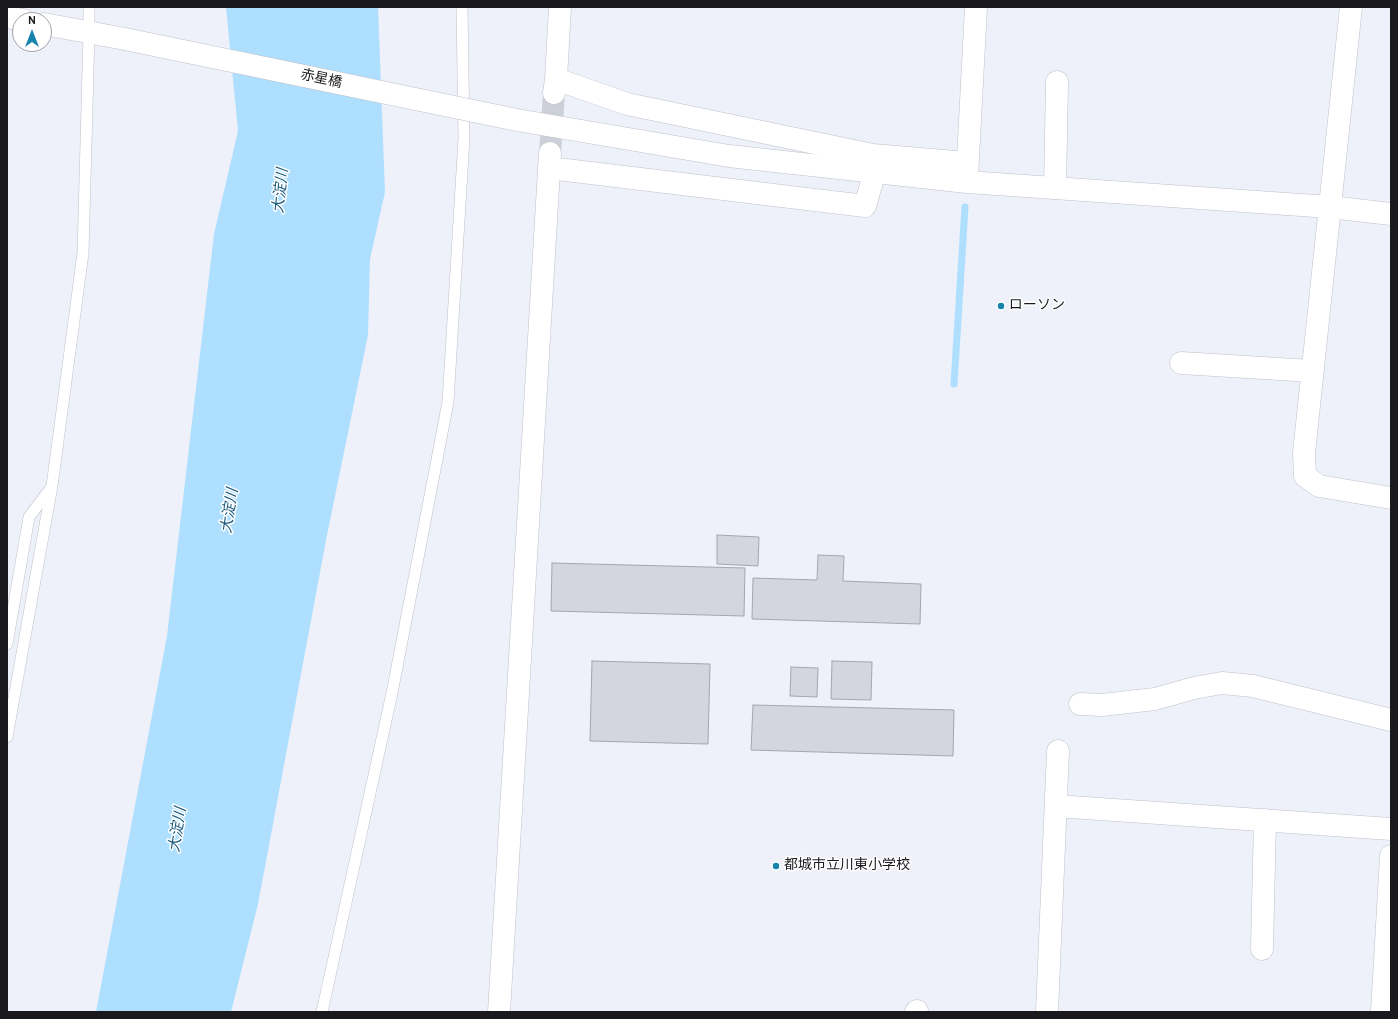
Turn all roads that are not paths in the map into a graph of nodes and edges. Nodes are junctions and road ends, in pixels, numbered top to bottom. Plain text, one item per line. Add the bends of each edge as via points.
1 (89, 7) edge
2 (462, 7) edge
3 (560, 7) edge
4 (976, 7) edge
5 (1351, 7) edge
6 (52, 26) edge
7 (89, 33) junction
8 (1057, 82) dead end
9 (875, 171) junction
10 (967, 172) junction
11 (1055, 188) junction
12 (1330, 207) junction
13 (1391, 214) edge
14 (1181, 363) dead end
15 (1312, 371) junction
16 (52, 486) junction
17 (1391, 498) edge
18 (7, 644) edge
19 (1080, 704) dead end
20 (1391, 720) edge
21 (7, 738) edge
22 (1058, 752) dead end
23 (1056, 806) junction
24 (1265, 820) junction
25 (1391, 828) edge
26 (1391, 856) edge
27 (1262, 949) dead end
28 (322, 1012) edge
29 (499, 1012) edge
30 (1047, 1012) edge
31 (1382, 1012) edge

1 - 7 lane
2 - 28 lane via 464,138 448,402 392,693
3 - 10 street via 555,86 627,104
4 - 10 street
5 - 12 street
6 - 7 street, 赤星橋
7 - 9 street, 赤星橋, bridge via 517,120 729,156
7 - 16 lane via 82,253
8 - 11 street
9 - 10 street, 赤星橋
9 - 29 street via 865,206 549,160
10 - 11 street
11 - 12 street
12 - 13 street
12 - 15 street
14 - 15 street
15 - 17 street via 1304,453 1305,476 1319,486
16 - 18 lane via 29,517
16 - 21 lane
19 - 20 street via 1102,705 1155,699 1222,683 1253,686
22 - 23 street
23 - 24 street
23 - 30 street
24 - 25 street
24 - 27 street
26 - 31 street

